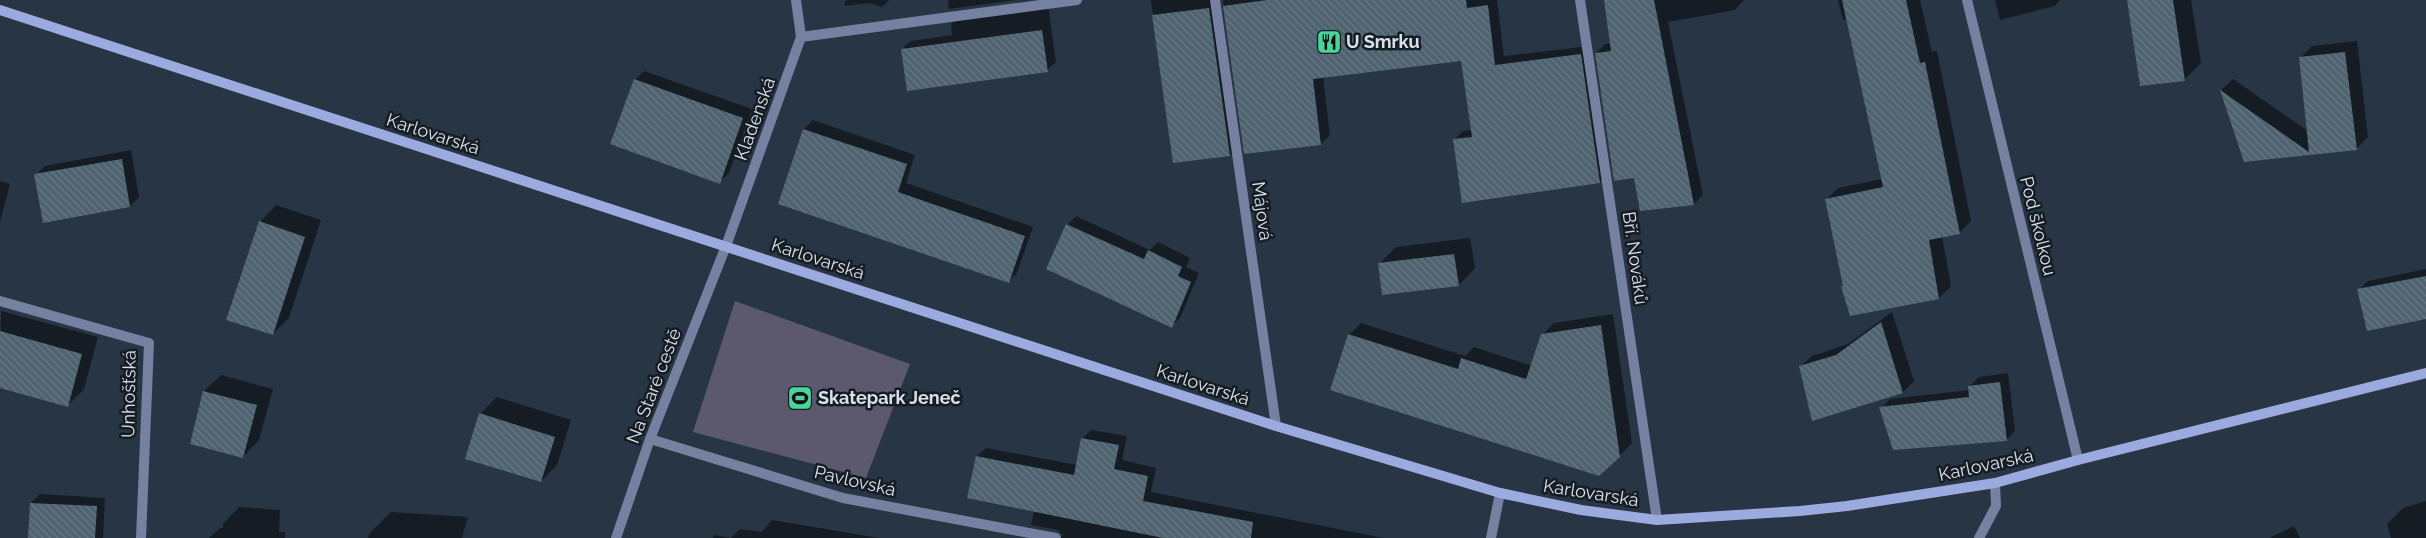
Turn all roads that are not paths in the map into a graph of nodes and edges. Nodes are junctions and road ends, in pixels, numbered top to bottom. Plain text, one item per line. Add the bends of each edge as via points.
1 (796, 0) edge
2 (1078, 0) edge
3 (1215, 0) edge
4 (1580, 0) edge
5 (1967, 0) edge
6 (0, 10) edge
7 (801, 38) junction
8 (726, 246) junction
9 (0, 301) edge
10 (2426, 373) edge
11 (1276, 426) junction
12 (650, 439) junction
13 (2078, 460) junction
14 (1995, 483) junction
15 (1500, 493) junction
16 (1658, 520) junction
17 (141, 538) edge
18 (616, 538) edge
19 (1056, 538) edge
20 (1491, 538) edge
21 (1979, 538) edge

1 - 7 street, Kladenská
2 - 7 street
3 - 11 street, Májová
4 - 16 street, Bří. Nováků
5 - 13 street, Pod školkou
6 - 8 main road, Karlovarská
7 - 8 street, Kladenská
8 - 11 main road, Karlovarská
8 - 12 street, Na Staré cestě
9 - 17 street, Unhošťská via 149,343
10 - 13 main road, Karlovarská
11 - 15 main road, Karlovarská
12 - 18 street, Na Staré cestě
12 - 19 street, Pavlovská via 843,498
13 - 14 main road, Karlovarská
14 - 16 main road, Karlovarská via 1847,506
14 - 21 street via 1996,506
15 - 16 main road, Karlovarská via 1581,510
15 - 20 street

